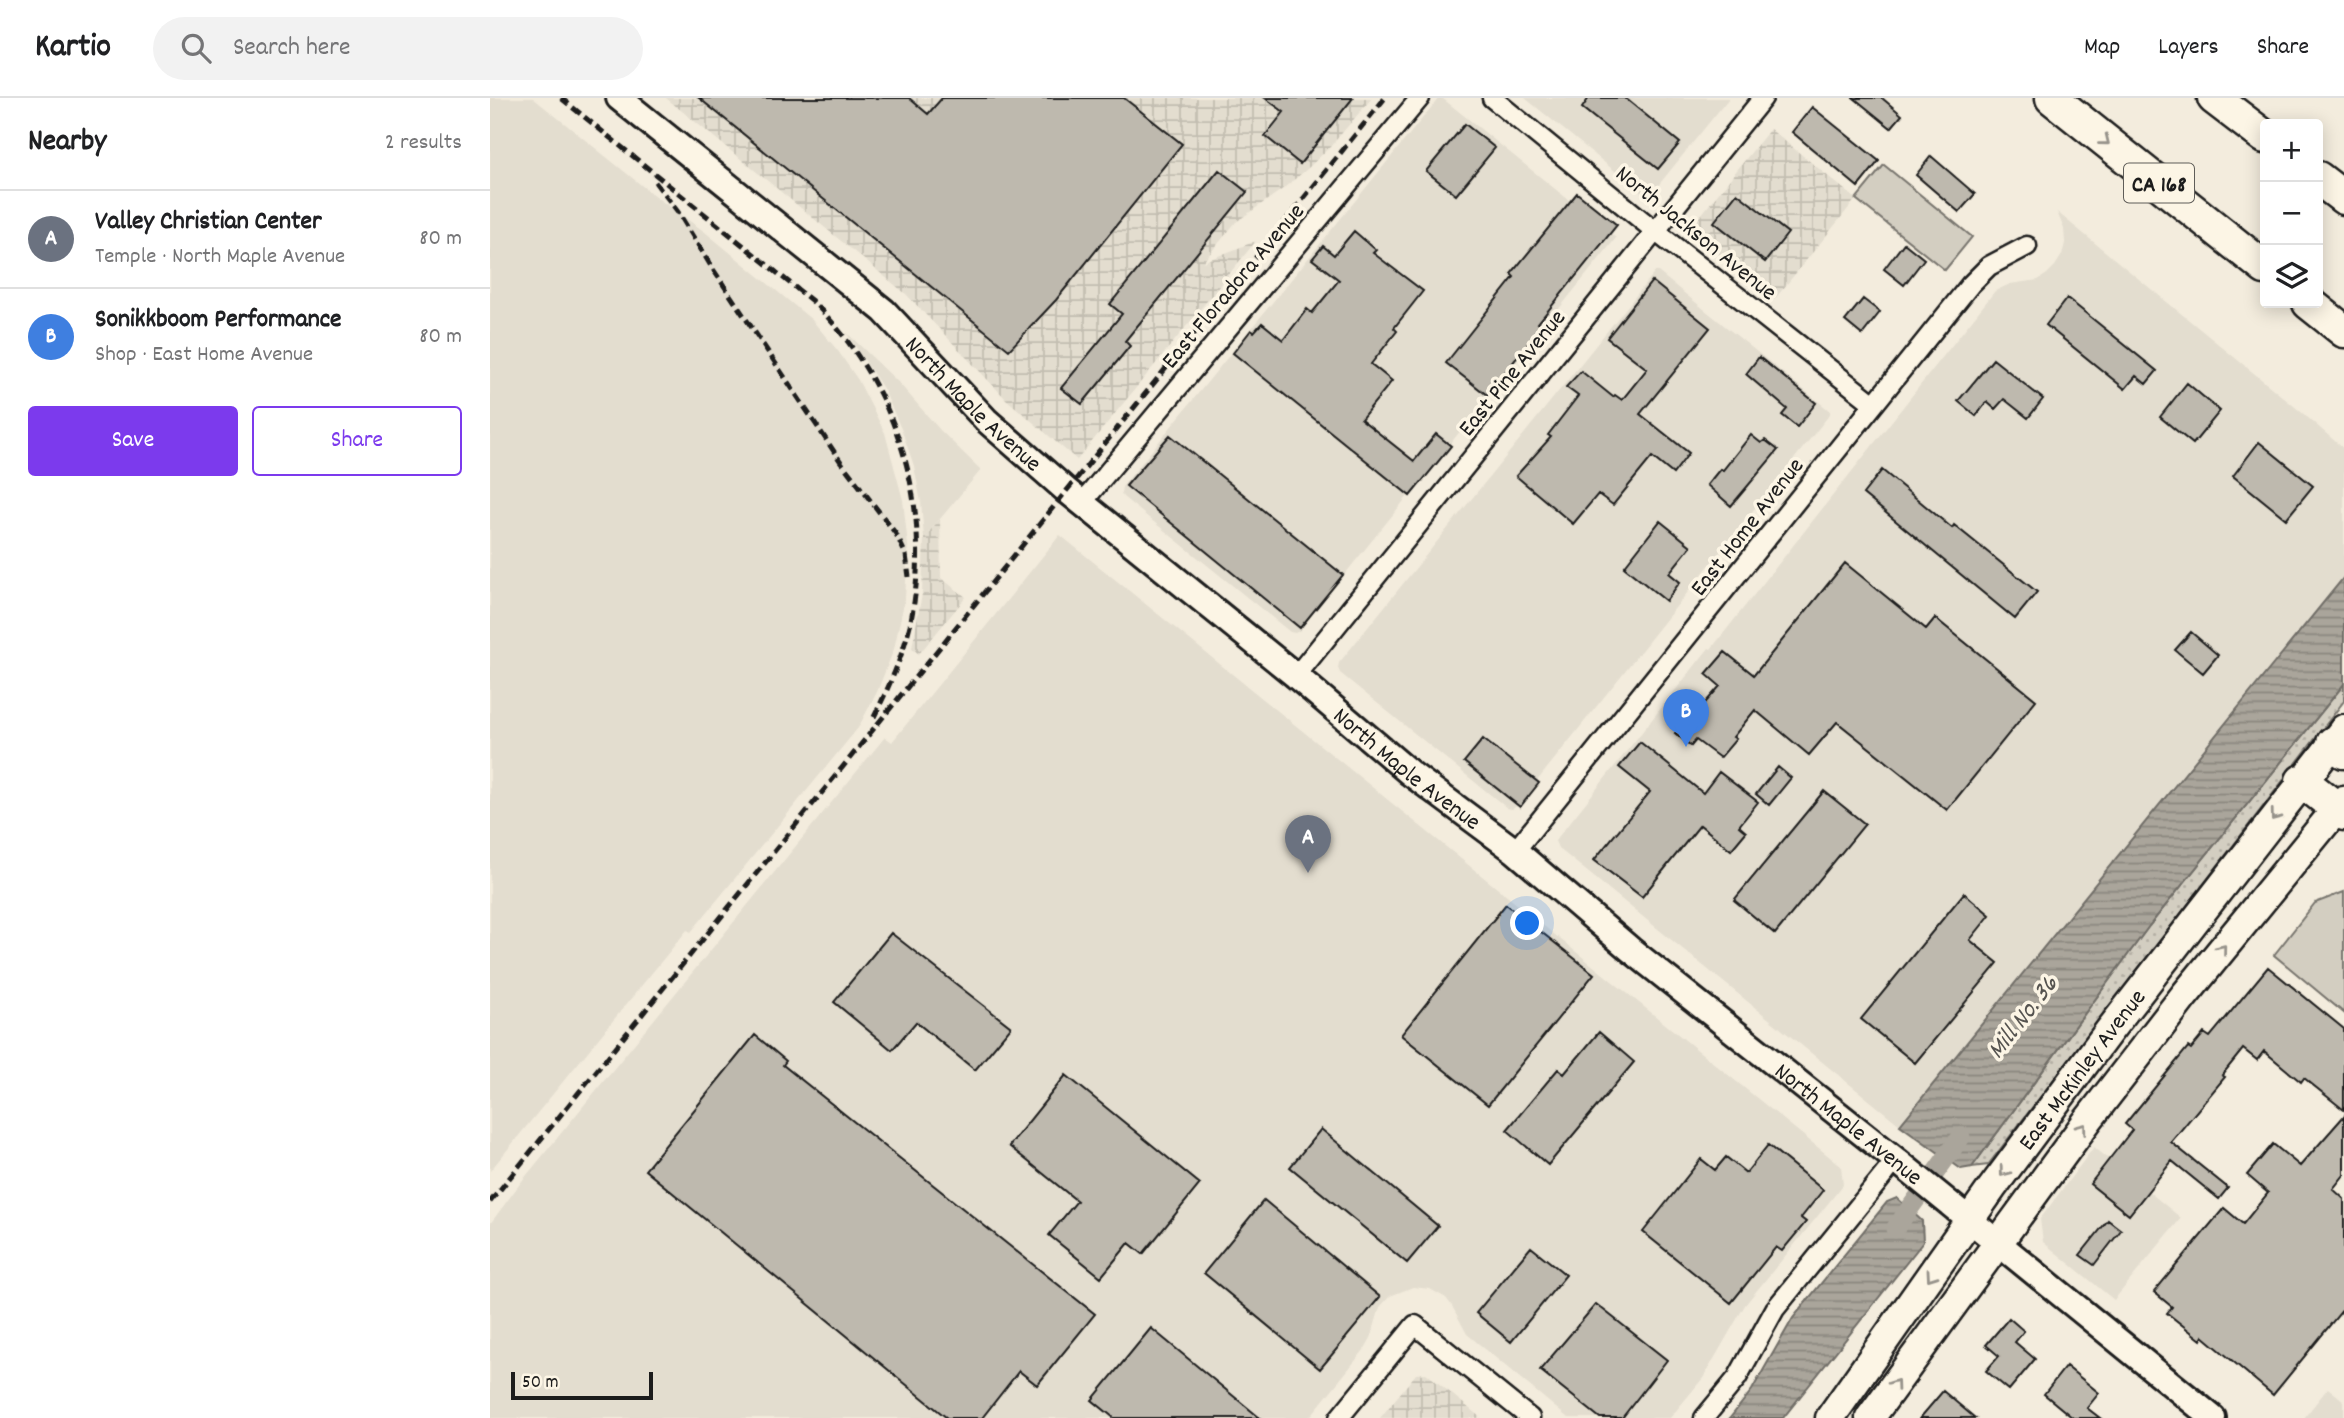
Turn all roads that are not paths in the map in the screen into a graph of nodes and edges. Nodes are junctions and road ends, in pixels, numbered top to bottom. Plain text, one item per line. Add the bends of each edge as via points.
1 (619, 98) edge
2 (1420, 98) edge
3 (1492, 98) edge
4 (1763, 98) edge
5 (2052, 98) edge
6 (2214, 98) edge
7 (2260, 133) edge
8 (2323, 182) edge
9 (2344, 198) edge
10 (1655, 231) junction
11 (2027, 246) dead end
12 (2260, 264) edge
13 (2315, 308) edge
14 (2344, 331) edge
15 (1874, 404) junction
16 (1082, 503) junction
17 (1296, 677) junction
18 (2340, 741) edge
19 (2302, 781) junction
20 (2342, 808) edge
21 (1515, 851) junction
22 (1896, 1160) junction
23 (1959, 1211) junction
24 (1997, 1242) junction
25 (1339, 1418) edge
26 (1530, 1418) edge
27 (1704, 1418) edge
28 (1830, 1418) edge
29 (1870, 1418) edge
30 (2213, 1418) edge

1 - 16 street, North Maple Avenue via 884,311 986,420
2 - 16 street, East Floradora Avenue
3 - 10 street, North Jackson Avenue
4 - 10 street, East Pine Avenue
5 -> 12 highway, CA 168
6 - 7 highway
8 - 9 highway
10 - 15 street, North Jackson Avenue
10 - 17 street, East Pine Avenue
11 - 15 street, East Home Avenue via 1989,266 1970,285
13 - 14 highway
15 - 21 street, East Home Avenue
16 - 17 street, North Maple Avenue
17 - 21 street, North Maple Avenue via 1410,773
18 - 19 main road, East McKinley Avenue
19 - 20 highway
19 -> 23 main road, East McKinley Avenue via 2109,1031
24 -> 20 main road, East McKinley Avenue via 2169,1015
21 - 22 street, North Maple Avenue via 1631,950
22 - 23 street, North Maple Avenue
22 - 27 street via 1775,1309 1737,1378
23 - 24 street, North Maple Avenue
23 -> 28 main road, East McKinley Avenue
29 -> 24 main road, East McKinley Avenue
24 - 30 street, North Maple Avenue
25 - 26 street via 1415,1325

